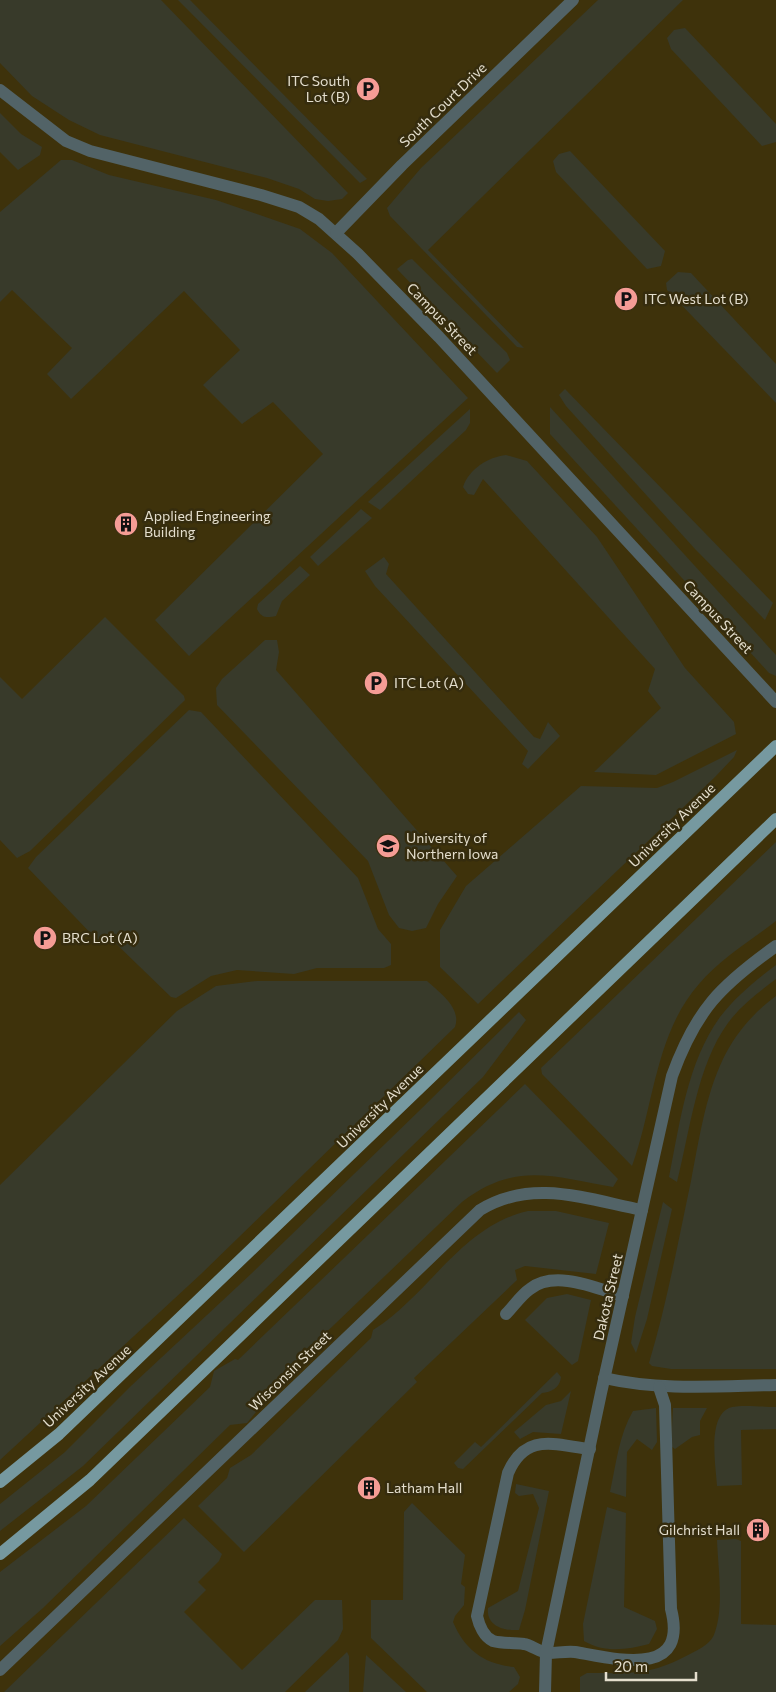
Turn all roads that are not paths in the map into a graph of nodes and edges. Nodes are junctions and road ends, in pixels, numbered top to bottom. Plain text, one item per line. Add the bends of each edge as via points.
1 (573, 0) edge
2 (0, 90) edge
3 (336, 233) junction
4 (776, 702) edge
5 (776, 746) edge
6 (776, 819) edge
7 (776, 946) edge
8 (642, 1210) junction
9 (624, 1296) junction
10 (506, 1314) dead end
11 (604, 1378) junction
12 (776, 1385) edge
13 (659, 1387) junction
14 (590, 1449) junction
15 (0, 1482) edge
16 (0, 1554) edge
17 (546, 1653) junction
18 (0, 1670) edge
19 (545, 1692) edge

1 - 3 street, South Court Drive
2 - 3 street, Campus Street via 66,140 82,147 299,207
3 - 4 street, Campus Street via 445,343
5 - 15 main road, University Avenue via 59,1434
6 - 16 main road via 90,1480
7 - 8 street, Dakota Street via 721,990 692,1028 668,1093
8 - 9 street, Dakota Street
8 - 18 street, Wisconsin Street via 554,1193 532,1192 506,1196 480,1210
9 - 10 street via 580,1284 546,1282 530,1288
9 - 11 street, Dakota Street
11 - 13 street
11 - 14 street, Dakota Street
12 - 13 street
13 - 17 street via 665,1405 673,1642 657,1656 640,1660 601,1659 573,1652
14 - 17 street, Dakota Street
14 - 17 street via 543,1444 527,1447 515,1457 508,1472 476,1612 479,1625 492,1640 525,1644
17 - 19 street, Dakota Street

